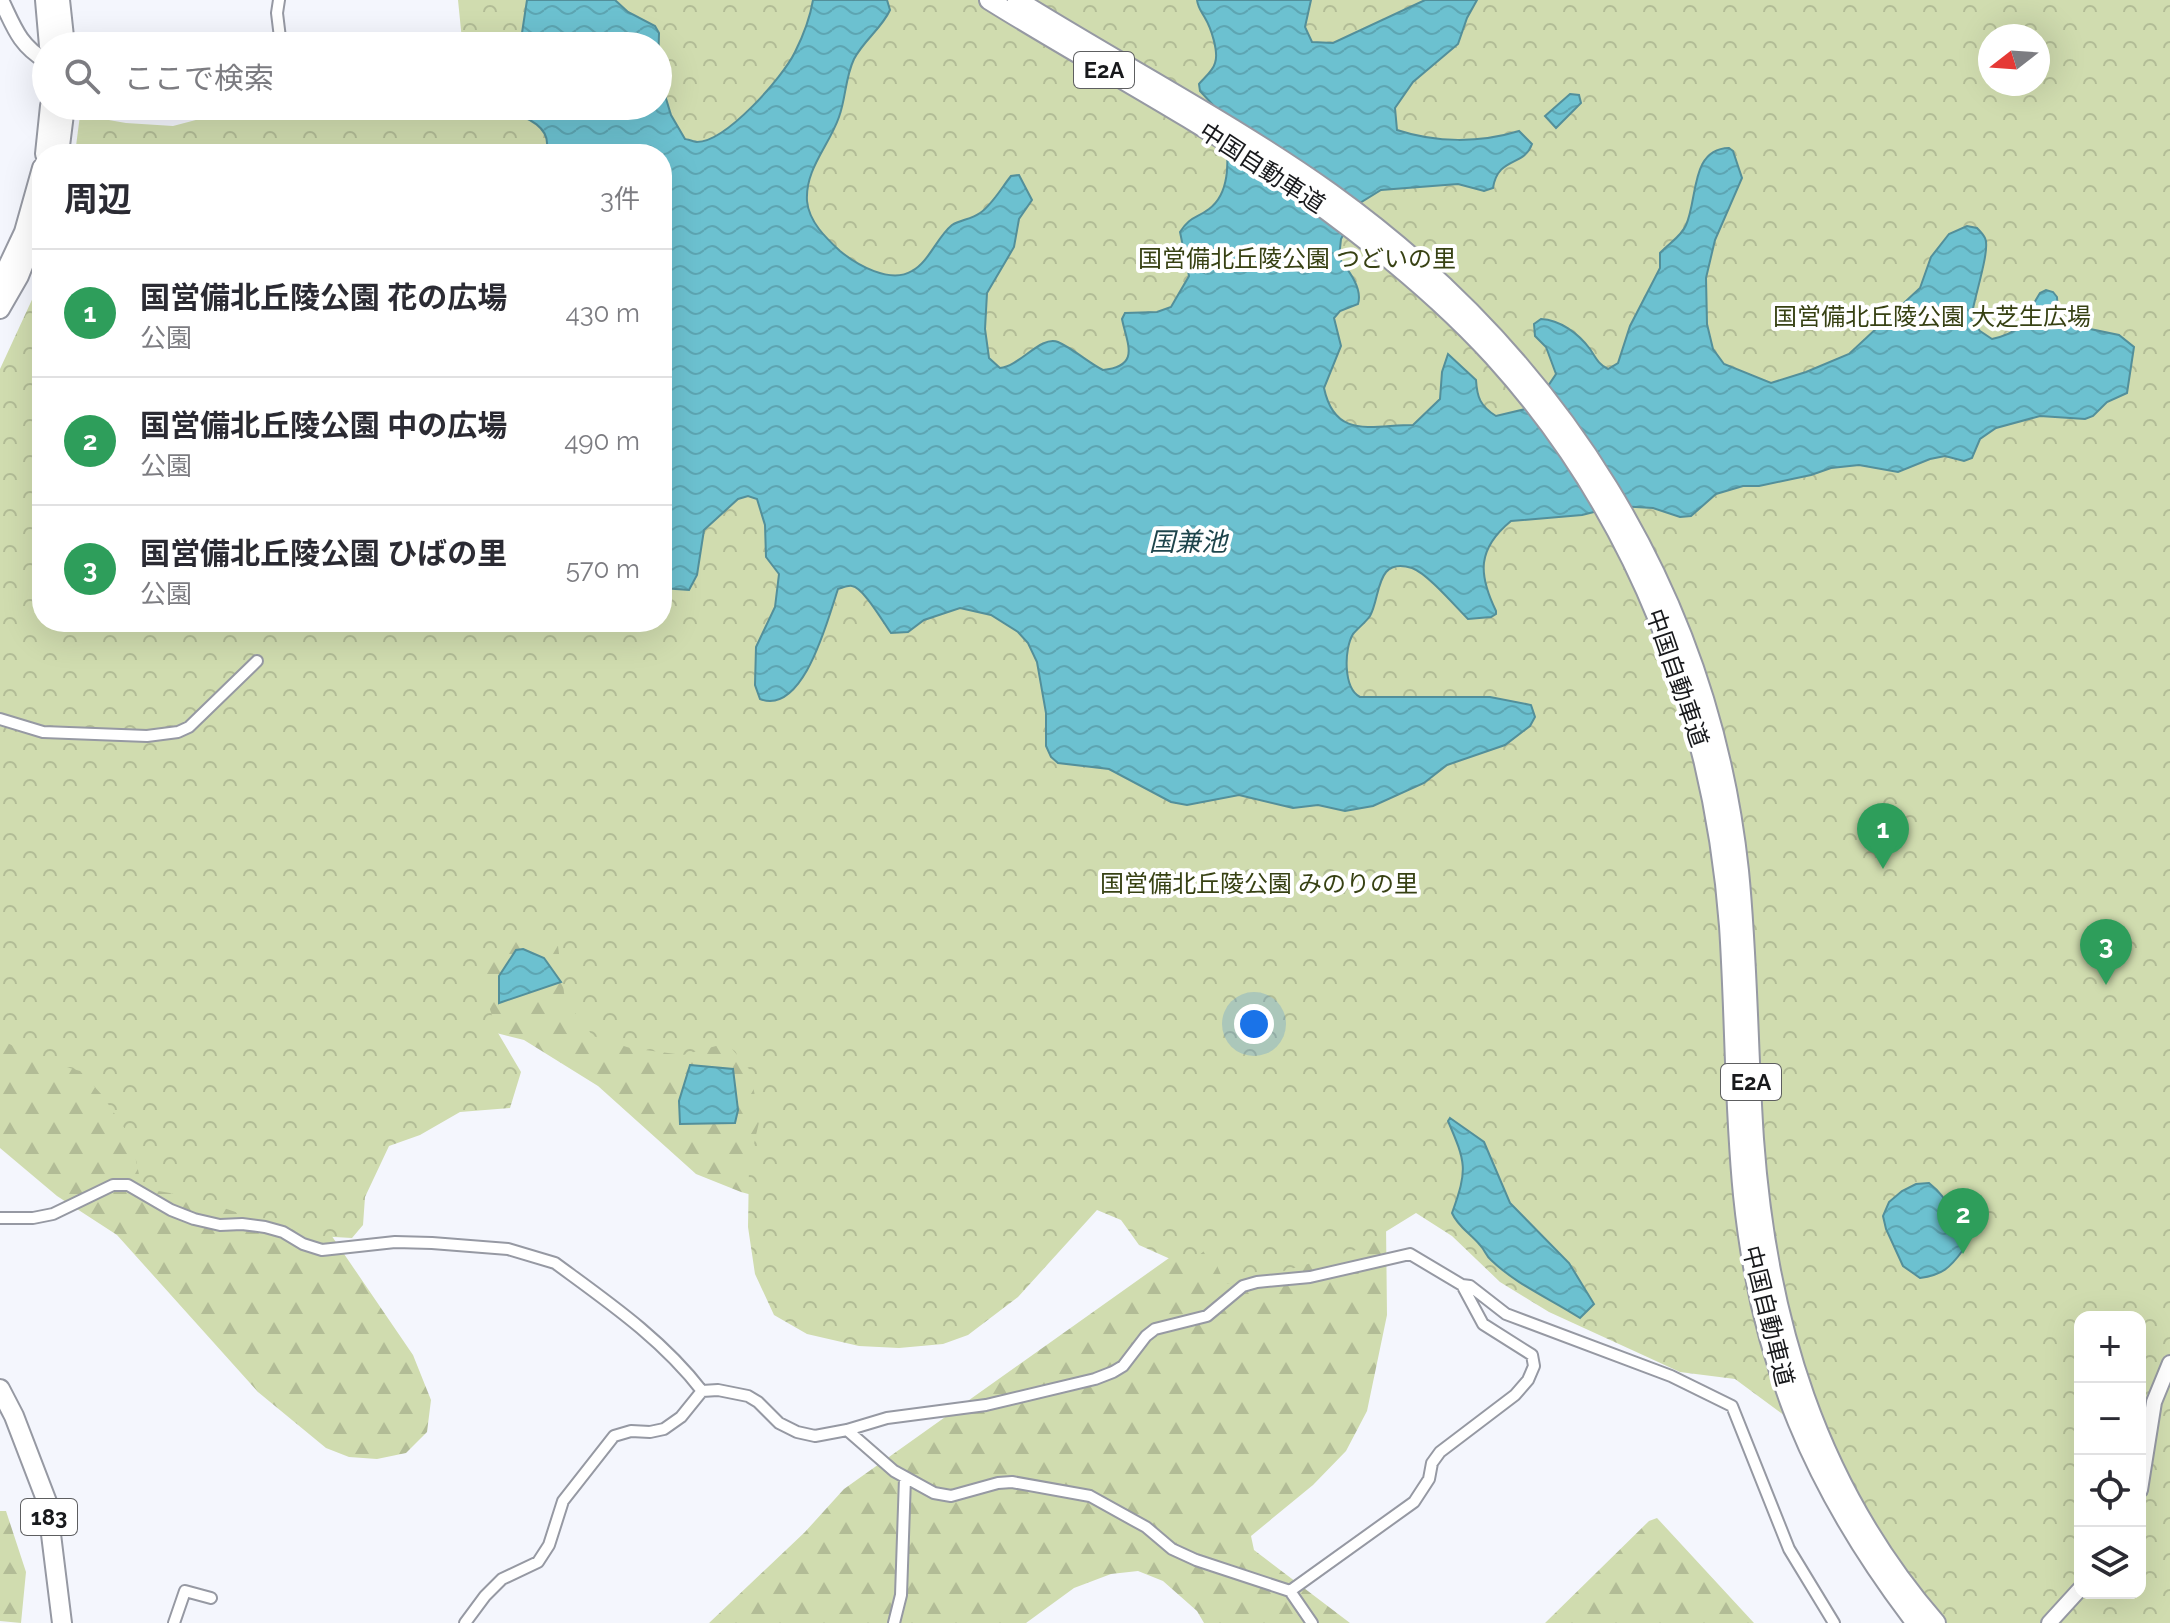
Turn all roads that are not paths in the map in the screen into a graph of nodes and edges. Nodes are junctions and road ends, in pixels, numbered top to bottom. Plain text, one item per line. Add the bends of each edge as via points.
1 (1, 0) edge
2 (45, 0) edge
3 (60, 0) edge
4 (279, 0) edge
5 (989, 0) edge
6 (1017, 0) edge
7 (48, 32) edge
8 (63, 32) edge
9 (279, 32) edge
10 (32, 53) edge
11 (49, 120) edge
12 (63, 120) edge
13 (1224, 133) junction
14 (46, 144) edge
15 (60, 144) edge
16 (32, 204) edge
17 (32, 243) edge
18 (0, 283) edge
19 (0, 309) edge
20 (1621, 522) junction
21 (257, 661) dead end
22 (0, 719) edge
23 (0, 1218) edge
24 (1462, 1285) junction
25 (2170, 1363) edge
26 (0, 1389) edge
27 (702, 1391) junction
28 (0, 1396) edge
29 (7, 1418) edge
30 (847, 1430) junction
31 (2146, 1455) edge
32 (905, 1478) junction
33 (1290, 1591) junction
34 (2074, 1596) edge
35 (211, 1598) dead end
36 (62, 1623) edge
37 (174, 1623) edge
38 (465, 1623) edge
39 (894, 1623) edge
40 (1312, 1623) edge
41 (1834, 1623) edge
42 (1916, 1623) edge
43 (1936, 1623) edge
44 (2049, 1623) edge

1 - 10 street
2 - 7 highway
3 - 8 highway
4 - 9 street
5 - 13 highway, 中国自動車道 / E2A
6 - 13 highway, 中国自動車道 / E2A
11 - 14 highway
12 - 15 highway
13 - 20 highway, 中国自動車道 / E2A via 1306,177 1464,304 1532,390 1570,427
16 - 18 highway
17 - 19 highway
20 - 42 highway, 中国自動車道 / E2A via 1692,714 1716,816 1729,926 1743,1196 1775,1361 1821,1479 1851,1532
20 - 43 highway, 中国自動車道 / E2A via 1669,605 1720,758 1743,922 1759,1195 1790,1358 1836,1472 1897,1574
21 - 22 street via 178,732 43,732
23 - 27 street via 53,1214 113,1185 128,1185 194,1219 265,1227 322,1250 395,1242 539,1256 646,1332
24 - 30 street via 1410,1254 1310,1277 1257,1282 1234,1292 1207,1316 1155,1329 1123,1366 1095,1379
24 - 33 street via 1483,1324 1532,1355 1528,1380 1440,1452 1414,1502
24 - 41 street via 1506,1314 1671,1376 1732,1406 1789,1549
25 - 31 street via 2154,1402
26 - 29 highway, 183
27 - 30 street via 748,1396 779,1423 807,1435
27 - 38 street via 664,1429 614,1436 563,1501 538,1562 502,1579
28 - 29 highway, 183
29 - 36 highway, 183 via 47,1502
30 - 32 street
32 - 33 street via 951,1496 1012,1482 1090,1496 1146,1527 1172,1549
32 - 39 street via 901,1595
33 - 40 street
34 - 44 street
35 - 37 street via 185,1591

